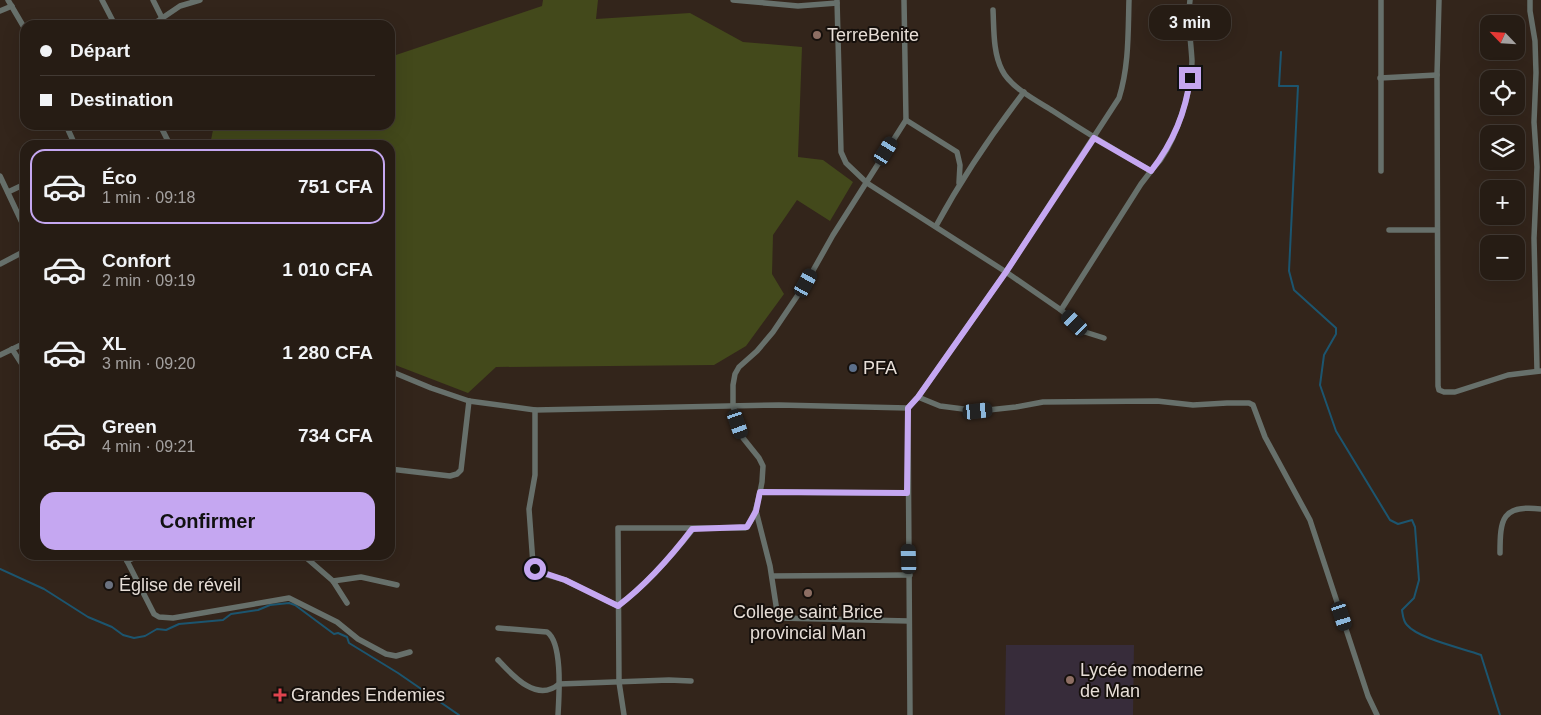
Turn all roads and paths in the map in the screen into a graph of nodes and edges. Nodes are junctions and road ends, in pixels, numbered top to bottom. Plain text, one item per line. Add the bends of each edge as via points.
1 (8, 0) edge
2 (102, 0) edge
3 (153, 0) edge
4 (200, 0) edge
5 (733, 0) edge
6 (904, 0) edge
7 (1129, 0) edge
8 (1190, 0) edge
9 (1381, 0) edge
10 (1439, 0) edge
11 (1530, 0) edge
12 (837, 2) edge
13 (12, 6) junction
14 (993, 10) dead end
15 (0, 12) edge
16 (162, 18) junction
17 (112, 20) edge
18 (159, 20) edge
19 (20, 21) edge
20 (1539, 73) edge
21 (1437, 75) junction
22 (1380, 78) junction
23 (1024, 92) junction
24 (906, 120) junction
25 (1094, 138) junction
26 (1539, 167) edge
27 (1151, 171) junction
28 (1381, 171) dead end
29 (0, 176) edge
30 (866, 182) junction
31 (958, 185) junction
32 (20, 186) edge
33 (8, 192) junction
34 (20, 218) edge
35 (936, 226) junction
36 (1389, 230) dead end
37 (1437, 230) junction
38 (1538, 238) edge
39 (20, 254) edge
40 (0, 264) edge
41 (1006, 272) junction
42 (1061, 310) junction
43 (1104, 338) dead end
44 (20, 345) edge
45 (12, 349) junction
46 (0, 355) edge
47 (20, 361) edge
48 (1539, 370) edge
49 (395, 373) edge
50 (918, 397) junction
51 (469, 400) junction
52 (733, 406) junction
53 (908, 408) junction
54 (535, 410) junction
55 (395, 470) edge
56 (760, 492) junction
57 (907, 493) junction
58 (1541, 509) edge
59 (756, 511) junction
60 (692, 529) junction
61 (1500, 553) dead end
62 (127, 560) edge
63 (309, 560) edge
64 (910, 575) junction
65 (772, 576) junction
66 (333, 581) junction
67 (397, 585) dead end
68 (347, 603) dead end
69 (618, 606) junction
70 (909, 621) junction
71 (498, 628) dead end
72 (410, 652) dead end
73 (498, 660) dead end
74 (690, 681) dead end
75 (619, 682) junction
76 (559, 684) junction
77 (558, 715) edge
78 (624, 715) edge
79 (910, 715) edge
80 (1377, 715) edge

1 - 13 street
2 - 17 street
3 - 16 street
4 - 16 street via 180,6
5 - 12 street via 798,6
6 - 24 street
7 - 25 street via 1124,82 1119,98
8 - 27 street via 1192,63 1188,94 1179,123
9 - 22 street
10 - 21 street
11 - 20 street
12 - 30 street via 841,152 846,163
13 - 15 street
13 - 19 street
14 - 23 street via 999,62 1007,78
16 - 18 street
20 - 26 street via 1534,122
21 - 22 street
21 - 37 street
22 - 28 street
23 - 25 street
23 - 31 street
24 - 30 street
24 - 31 street via 957,152 960,165
25 - 27 street
25 - 41 street
26 - 38 street
27 - 42 street
29 - 33 street
30 - 35 street
30 - 52 street via 774,332 739,367 733,385
31 - 35 street
32 - 33 street
33 - 34 street
35 - 41 street
36 - 37 street
37 - 48 street via 1439,390 1455,392 1508,375
38 - 48 street
39 - 40 street
41 - 42 street
41 - 50 street
42 - 43 street via 1085,332
44 - 45 street
45 - 46 street
45 - 47 street
49 - 51 street
50 - 53 street
50 - 80 street via 940,406 978,411 1043,402 1253,405 1265,436 1310,520
51 - 54 street
51 - 55 street via 461,470 457,474
52 - 53 street
52 - 54 street
52 - 56 street via 743,438 763,466
53 - 57 street
54 - 69 street via 535,475 529,509 535,569
56 - 57 street
56 - 59 street
57 - 64 street
58 - 61 street via 1519,508 1506,514 1502,523
59 - 60 street via 745,528
59 - 65 street
60 - 69 street via 637,592
60 - 69 street via 618,528
62 - 72 street via 154,614 159,617 173,618 289,598 337,622 358,639 386,654 396,656
63 - 66 street
64 - 65 street
64 - 70 street
65 - 70 street via 776,616 779,618
66 - 67 street via 362,577
66 - 68 street
69 - 75 street
70 - 79 street
71 - 76 street via 547,632 552,636
73 - 76 street via 526,686 553,690
74 - 75 street
75 - 76 street
75 - 78 street
76 - 77 street

